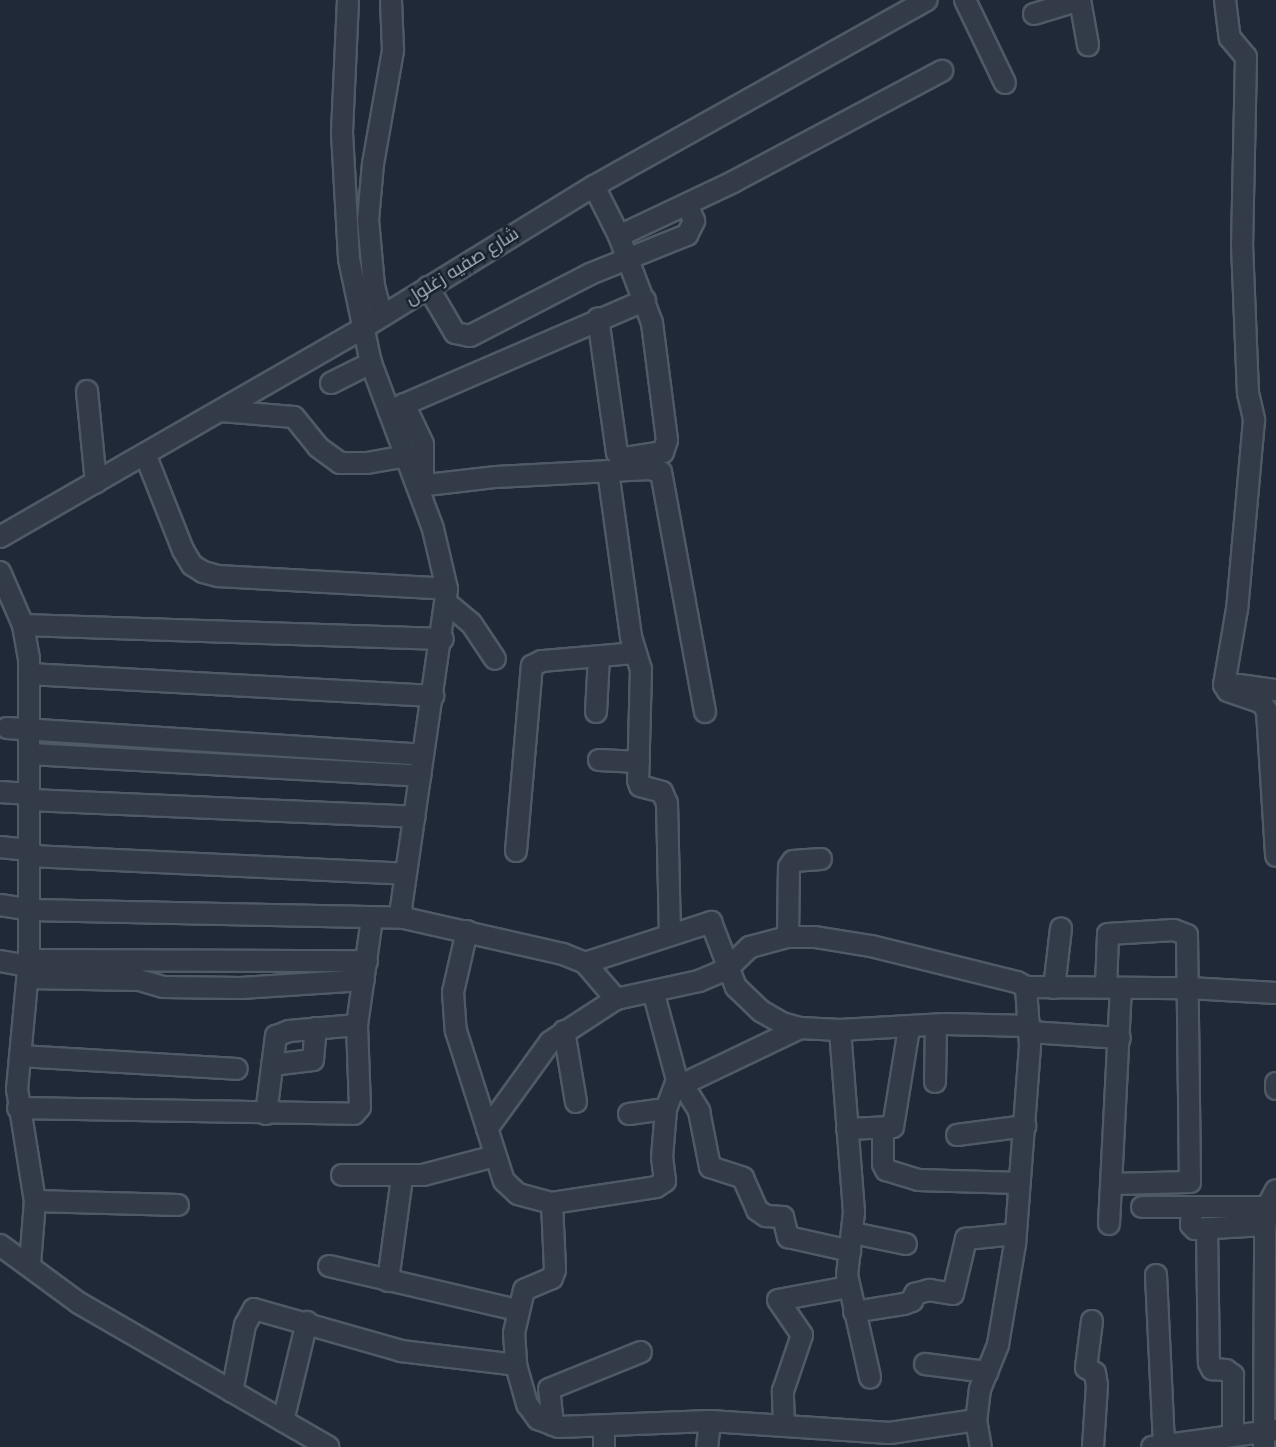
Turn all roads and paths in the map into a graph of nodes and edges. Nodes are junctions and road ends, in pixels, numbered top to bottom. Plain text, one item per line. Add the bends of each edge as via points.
1 (348, 0) edge
2 (391, 0) edge
3 (927, 0) edge
4 (965, 0) edge
5 (1080, 0) edge
6 (1225, 0) edge
7 (1034, 14) dead end
8 (1088, 45) dead end
9 (942, 71) dead end
10 (1005, 83) dead end
11 (594, 186) junction
12 (687, 204) junction
13 (619, 236) junction
14 (627, 257) junction
15 (428, 287) junction
16 (645, 300) junction
17 (382, 316) junction
18 (598, 318) junction
19 (363, 327) junction
20 (371, 363) junction
21 (331, 383) dead end
22 (87, 391) dead end
23 (397, 407) junction
24 (221, 411) junction
25 (145, 454) junction
26 (407, 456) junction
27 (608, 471) junction
28 (96, 483) junction
29 (421, 486) junction
30 (0, 537) edge
31 (0, 572) edge
32 (448, 597) junction
33 (22, 625) junction
34 (443, 639) junction
35 (636, 653) junction
36 (598, 657) junction
37 (495, 659) dead end
38 (29, 674) junction
39 (1225, 682) junction
40 (1276, 690) edge
41 (433, 696) junction
42 (596, 712) dead end
43 (705, 712) dead end
44 (7, 728) dead end
45 (29, 731) junction
46 (30, 754) junction
47 (422, 754) junction
48 (599, 760) dead end
49 (639, 762) junction
50 (420, 776) junction
51 (0, 792) edge
52 (30, 797) junction
53 (415, 817) junction
54 (0, 847) edge
55 (516, 851) dead end
56 (31, 853) junction
57 (1276, 856) edge
58 (821, 859) dead end
59 (406, 874) junction
60 (0, 905) edge
61 (30, 910) junction
62 (372, 918) junction
63 (404, 918) junction
64 (1061, 928) dead end
65 (467, 931) junction
66 (670, 935) junction
67 (788, 937) junction
68 (153, 960) junction
69 (0, 961) edge
70 (585, 963) junction
71 (29, 968) junction
72 (727, 969) junction
73 (366, 970) junction
74 (152, 984) junction
75 (1026, 987) junction
76 (1054, 988) junction
77 (1113, 988) junction
78 (1189, 988) junction
79 (653, 992) junction
80 (1276, 993) edge
81 (616, 999) junction
82 (357, 1025) junction
83 (936, 1026) junction
84 (316, 1028) junction
85 (800, 1028) junction
86 (909, 1029) junction
87 (1030, 1029) junction
88 (840, 1030) junction
89 (564, 1031) junction
90 (1120, 1038) junction
91 (20, 1056) junction
92 (272, 1065) junction
93 (237, 1069) dead end
94 (934, 1082) dead end
95 (1276, 1083) edge
96 (680, 1086) junction
97 (1276, 1089) edge
98 (576, 1102) dead end
99 (18, 1108) junction
100 (666, 1109) junction
101 (266, 1114) junction
102 (629, 1114) dead end
103 (1025, 1126) junction
104 (487, 1129) junction
105 (847, 1129) junction
106 (883, 1129) junction
107 (957, 1135) dead end
108 (495, 1156) junction
109 (342, 1175) dead end
110 (402, 1177) junction
111 (1019, 1183) junction
112 (1114, 1184) junction
113 (35, 1202) junction
114 (552, 1203) junction
115 (178, 1204) dead end
116 (1192, 1207) junction
117 (1270, 1207) edge
118 (1142, 1208) dead end
119 (1109, 1224) dead end
120 (1207, 1228) junction
121 (1015, 1234) junction
122 (851, 1242) junction
123 (906, 1244) dead end
124 (0, 1245) edge
125 (30, 1265) junction
126 (329, 1266) dead end
127 (1156, 1275) dead end
128 (388, 1281) junction
129 (848, 1287) junction
130 (517, 1310) junction
131 (854, 1312) junction
132 (1092, 1321) dead end
133 (308, 1322) junction
134 (641, 1352) dead end
135 (925, 1364) dead end
136 (516, 1365) junction
137 (987, 1372) junction
138 (870, 1377) dead end
139 (232, 1392) junction
140 (976, 1420) junction
141 (283, 1421) junction
142 (710, 1421) junction
143 (553, 1425) junction
144 (604, 1426) junction
145 (784, 1426) junction
146 (1233, 1434) junction
147 (1269, 1436) edge
148 (1158, 1446) edge
149 (328, 1447) edge
150 (604, 1447) edge
151 (707, 1447) edge
152 (981, 1447) edge
153 (1093, 1447) edge

1 - 19 street via 342,133 344,200 349,259
2 - 17 street via 393,50 373,164 368,220 374,286
3 - 11 street, شارع صفيه زغلول
4 - 10 street
5 - 7 street
5 - 8 street
6 - 39 street via 1230,38 1246,57 1242,244 1248,393 1254,420 1237,609
9 - 12 street
11 - 13 street
11 - 15 street, شارع صفيه زغلول
12 - 13 street
12 - 14 street via 694,221 692,232
13 - 14 street
14 - 15 street via 464,338 455,333
14 - 16 street
15 - 17 street, شارع صفيه زغلول
16 - 18 street
16 - 18 street via 656,343 666,440 666,449 660,454 625,458 617,453
17 - 19 street, شارع صفيه زغلول
18 - 23 street
19 - 20 street
19 - 24 street, شارع صفيه زغلول
20 - 21 street
20 - 23 street
22 - 28 street
23 - 26 street
23 - 29 street via 423,444
24 - 25 street, شارع صفيه زغلول
24 - 26 street via 294,417 318,447 340,463
25 - 28 street, شارع صفيه زغلول
25 - 32 street via 183,550 192,565 203,572
26 - 29 street
27 - 29 street via 468,479
27 - 35 street
27 - 43 street via 655,469 664,477
28 - 30 street, شارع صفيه زغلول
29 - 32 street
31 - 33 street
32 - 34 street
32 - 37 street via 471,622
33 - 34 street
33 - 38 street
34 - 41 street
35 - 36 street
35 - 49 street via 641,669
36 - 42 street
36 - 55 street via 542,661 530,670
38 - 41 street
38 - 45 street
39 - 40 street
39 - 57 street via 1227,690 1262,703 1267,711
41 - 47 street
44 - 45 street
45 - 46 street
45 - 47 street
46 - 50 street
46 - 52 street
47 - 50 street
48 - 49 street
49 - 66 street via 638,784 662,792 667,803
50 - 53 street
51 - 52 street
52 - 53 street
52 - 56 street
53 - 59 street
54 - 56 street
56 - 59 street
56 - 61 street
58 - 67 street via 797,860 789,867
59 - 63 street
60 - 61 street
61 - 62 street
61 - 71 street
62 - 63 street
62 - 73 street
63 - 65 street
64 - 76 street
65 - 70 street
65 - 104 street via 452,1012
66 - 70 street
66 - 72 street via 712,922
67 - 72 street via 750,947
67 - 75 street via 860,944
68 - 71 street
68 - 73 street
68 - 74 street
69 - 71 street
70 - 81 street
71 - 74 street
71 - 91 street
72 - 79 street via 699,981
72 - 85 street via 745,998 761,1011
73 - 74 street via 240,988
73 - 82 street
75 - 76 street
75 - 87 street
76 - 77 street
77 - 78 street
77 - 78 street via 1108,934 1174,930 1184,931 1189,940
77 - 90 street
78 - 80 street
78 - 112 street via 1190,1182
79 - 81 street
79 - 96 street
81 - 89 street
82 - 84 street
82 - 101 street via 358,1111 343,1116
83 - 86 street
83 - 87 street
83 - 94 street
84 - 92 street via 289,1030 276,1036
84 - 92 street via 313,1060
85 - 88 street
85 - 96 street
86 - 88 street
86 - 106 street via 894,1124
87 - 90 street
87 - 103 street
88 - 105 street
89 - 98 street
89 - 104 street via 550,1042
90 - 112 street
91 - 93 street
91 - 99 street
92 - 101 street
95 - 97 street
96 - 100 street
96 - 122 street via 699,1111 710,1167 743,1178 757,1210 766,1216 783,1217 788,1237
99 - 101 street
99 - 113 street
100 - 102 street
100 - 114 street via 662,1185
103 - 107 street
103 - 111 street
104 - 108 street
105 - 106 street
105 - 122 street
106 - 111 street via 886,1170 918,1180
108 - 110 street
108 - 114 street via 512,1192
109 - 110 street
110 - 128 street
111 - 121 street
112 - 119 street
113 - 115 street
113 - 125 street
114 - 130 street via 555,1270 552,1278 524,1290
116 - 117 street
116 - 118 street
116 - 120 street via 1192,1227
117 - 120 street
117 - 147 street
120 - 146 street via 1209,1363 1212,1369 1233,1375
121 - 131 street via 966,1239 953,1294 929,1290 915,1294 912,1301 904,1304
121 - 137 street via 998,1345
122 - 123 street
122 - 129 street
124 - 125 street
125 - 139 street via 79,1303
126 - 128 street
127 - 148 street
128 - 130 street
129 - 131 street
129 - 145 street via 778,1300 802,1335 783,1391
130 - 136 street
131 - 138 street
132 - 153 street via 1086,1368 1095,1373 1097,1385
133 - 136 street via 401,1351
133 - 139 street via 259,1308 250,1312
133 - 141 street
134 - 143 street via 549,1389
135 - 137 street
136 - 143 street via 534,1415
137 - 140 street via 980,1389
139 - 141 street
140 - 145 street via 899,1433
140 - 152 street
141 - 149 street
142 - 144 street
142 - 145 street
142 - 151 street
143 - 144 street
144 - 150 street
146 - 147 street
146 - 148 street

